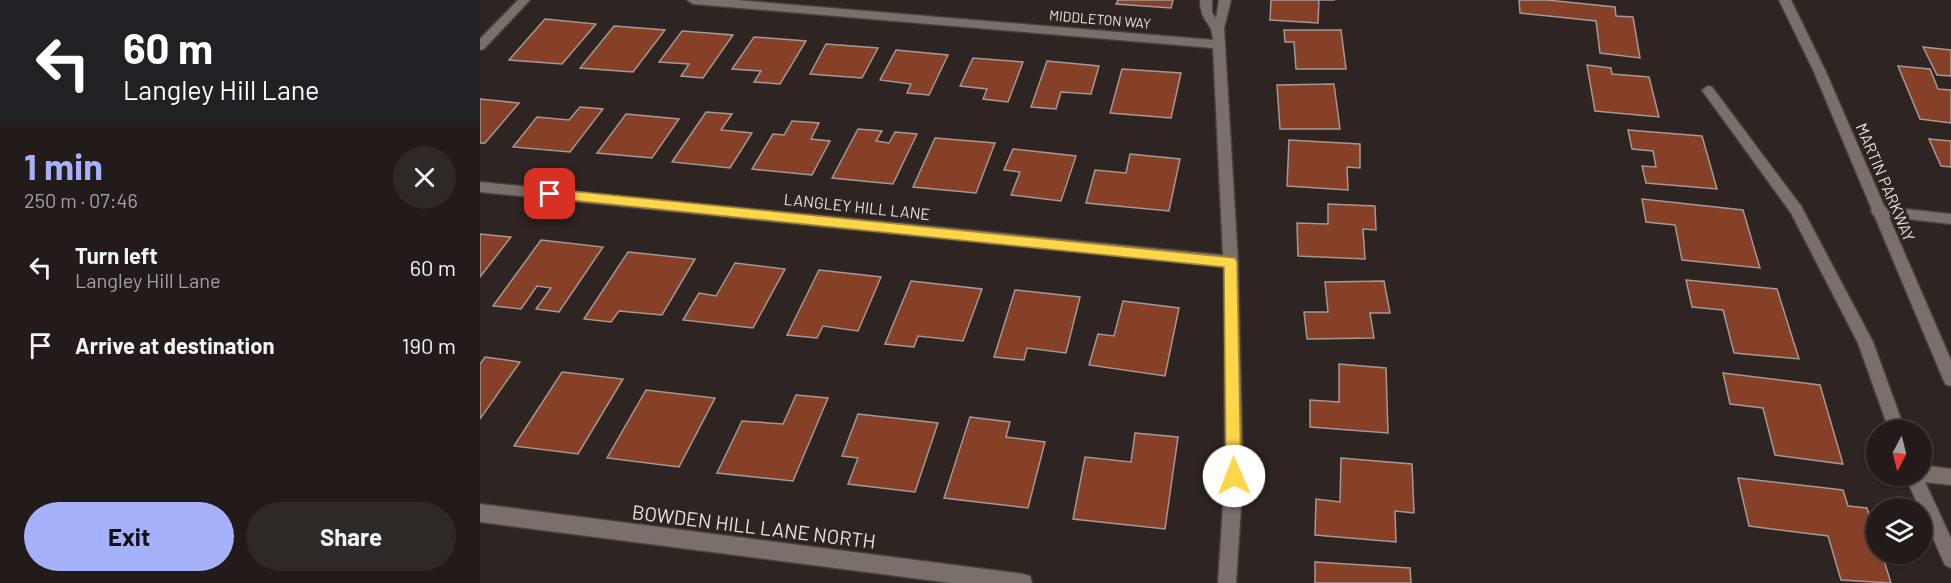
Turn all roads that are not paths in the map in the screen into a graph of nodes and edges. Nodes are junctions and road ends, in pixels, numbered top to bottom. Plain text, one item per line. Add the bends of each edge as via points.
1 (524, 0) edge
2 (693, 0) edge
3 (1206, 0) edge
4 (1225, 0) edge
5 (1785, 0) edge
6 (1218, 36) junction
7 (480, 46) edge
8 (1708, 90) dead end
9 (480, 187) edge
10 (1878, 211) junction
11 (1951, 219) edge
12 (1231, 262) junction
13 (1951, 379) edge
14 (1894, 420) edge
15 (1932, 474) edge
16 (1951, 477) edge
17 (1918, 486) edge
18 (480, 513) edge
19 (1951, 559) edge
20 (1023, 583) edge
21 (1227, 583) edge

1 - 7 street
2 - 6 street, MIDDLETON WAY
3 - 6 street via 1206,14
4 - 6 street
5 - 10 street, MARTIN PARKWAY
6 - 12 street
8 - 14 street via 1796,210 1865,342
9 - 12 street, LANGLEY HILL LANE
10 - 11 street
10 - 13 street, MARTIN PARKWAY
12 - 21 street via 1234,476
15 - 16 street
17 - 19 street
18 - 20 street, BOWDEN HILL LANE NORTH

